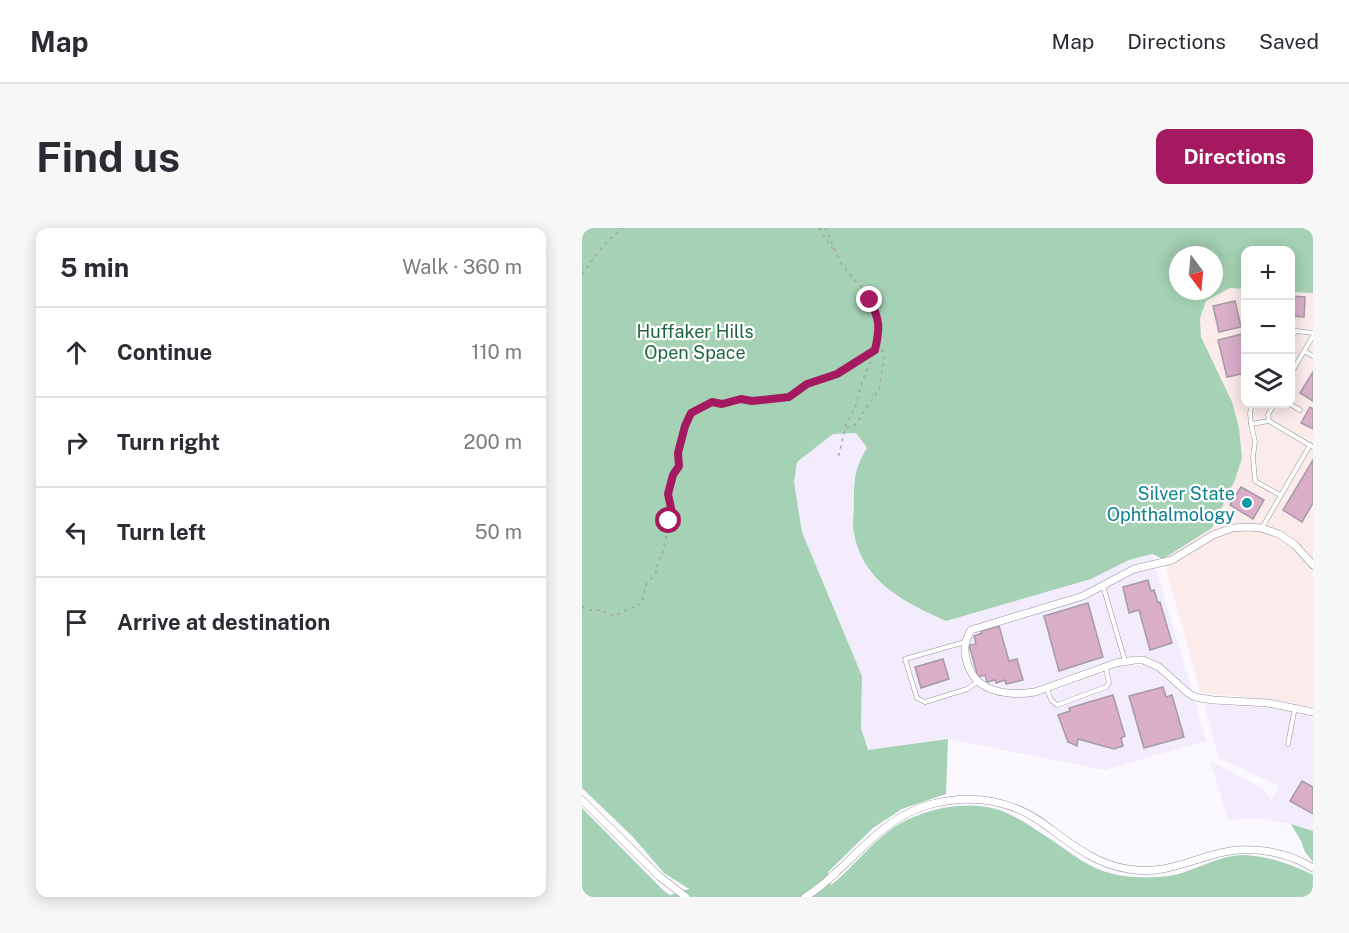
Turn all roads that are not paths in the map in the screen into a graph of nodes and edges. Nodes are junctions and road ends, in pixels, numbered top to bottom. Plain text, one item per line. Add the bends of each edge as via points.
1 (1295, 330) edge
2 (1313, 334) edge
3 (1304, 351) junction
4 (1313, 356) edge
5 (1295, 366) edge
6 (1295, 407) edge
7 (1251, 408) edge
8 (1272, 408) edge
9 (1300, 410) dead end
10 (1269, 421) junction
11 (1251, 424) junction
12 (1311, 446) edge
13 (1280, 495) junction
14 (1261, 528) junction
15 (1313, 565) edge
16 (1103, 585) junction
17 (964, 642) junction
18 (1125, 661) junction
19 (1105, 667) junction
20 (977, 682) junction
21 (1047, 688) junction
22 (1295, 707) junction
23 (1313, 712) edge
24 (1288, 744) dead end
25 (582, 800) edge
26 (1313, 868) edge
27 (686, 897) edge
28 (805, 897) edge

1 - 2 lane
2 - 3 lane
3 - 4 lane
3 - 5 lane
6 - 9 lane
7 - 11 lane
8 - 10 lane
10 - 11 lane
10 - 12 lane
11 - 13 lane via 1256,442 1255,481
12 - 13 lane
13 - 14 lane
14 - 15 street via 1295,545
14 - 16 street via 1221,531 1172,560 1134,569
16 - 17 street via 1083,596 971,630
16 - 18 lane
17 - 20 street via 966,661
17 - 20 lane via 905,659 917,698 925,702
18 - 19 street
18 - 22 street via 1152,663 1188,693 1203,699
19 - 21 street
19 - 21 lane via 1109,683 1106,687 1057,705
20 - 21 street via 1002,692 1022,694
22 - 23 street
22 - 24 lane
25 - 27 street via 660,877
26 - 28 street via 1294,859 1253,850 1229,851 1161,870 1121,868 1098,861 1022,811 996,802 965,799 933,804 897,818

